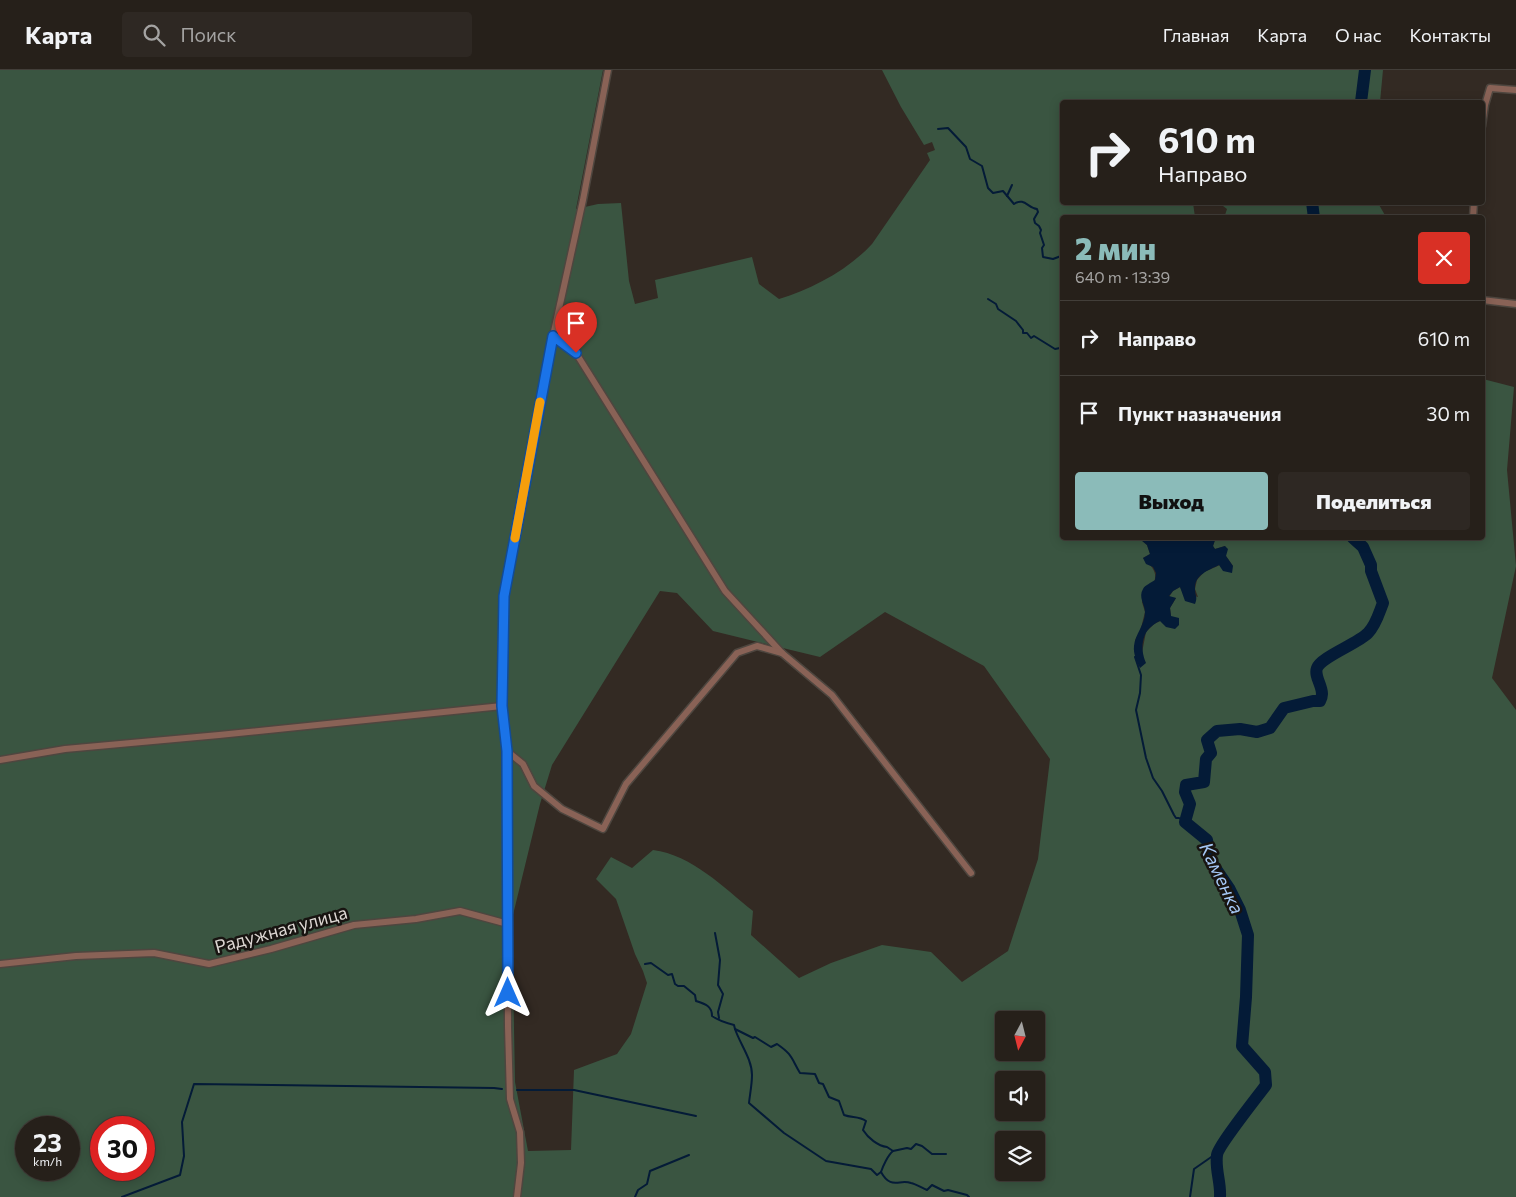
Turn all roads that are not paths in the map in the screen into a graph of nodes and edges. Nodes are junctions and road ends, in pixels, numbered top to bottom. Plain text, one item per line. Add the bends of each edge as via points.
1 (608, 70) edge
2 (1516, 90) edge
3 (1485, 104) edge
4 (1485, 300) edge
5 (1516, 304) edge
6 (553, 336) junction
7 (782, 653) junction
8 (502, 706) junction
9 (507, 751) junction
10 (0, 760) edge
11 (971, 874) dead end
12 (508, 924) junction
13 (0, 964) edge
14 (517, 1197) edge

1 - 6 street
2 - 3 street via 1490,88
4 - 5 street
6 - 7 street via 576,353 725,592
6 - 8 street via 504,596
7 - 9 street via 757,646 737,653 626,784 602,829 562,809 534,786 523,764
7 - 11 street via 832,695
8 - 9 street
8 - 10 street via 65,749
9 - 12 street
12 - 13 street, Радужная улица via 460,911 354,925 209,964 154,953 76,956
12 - 14 street via 510,1099 520,1132

